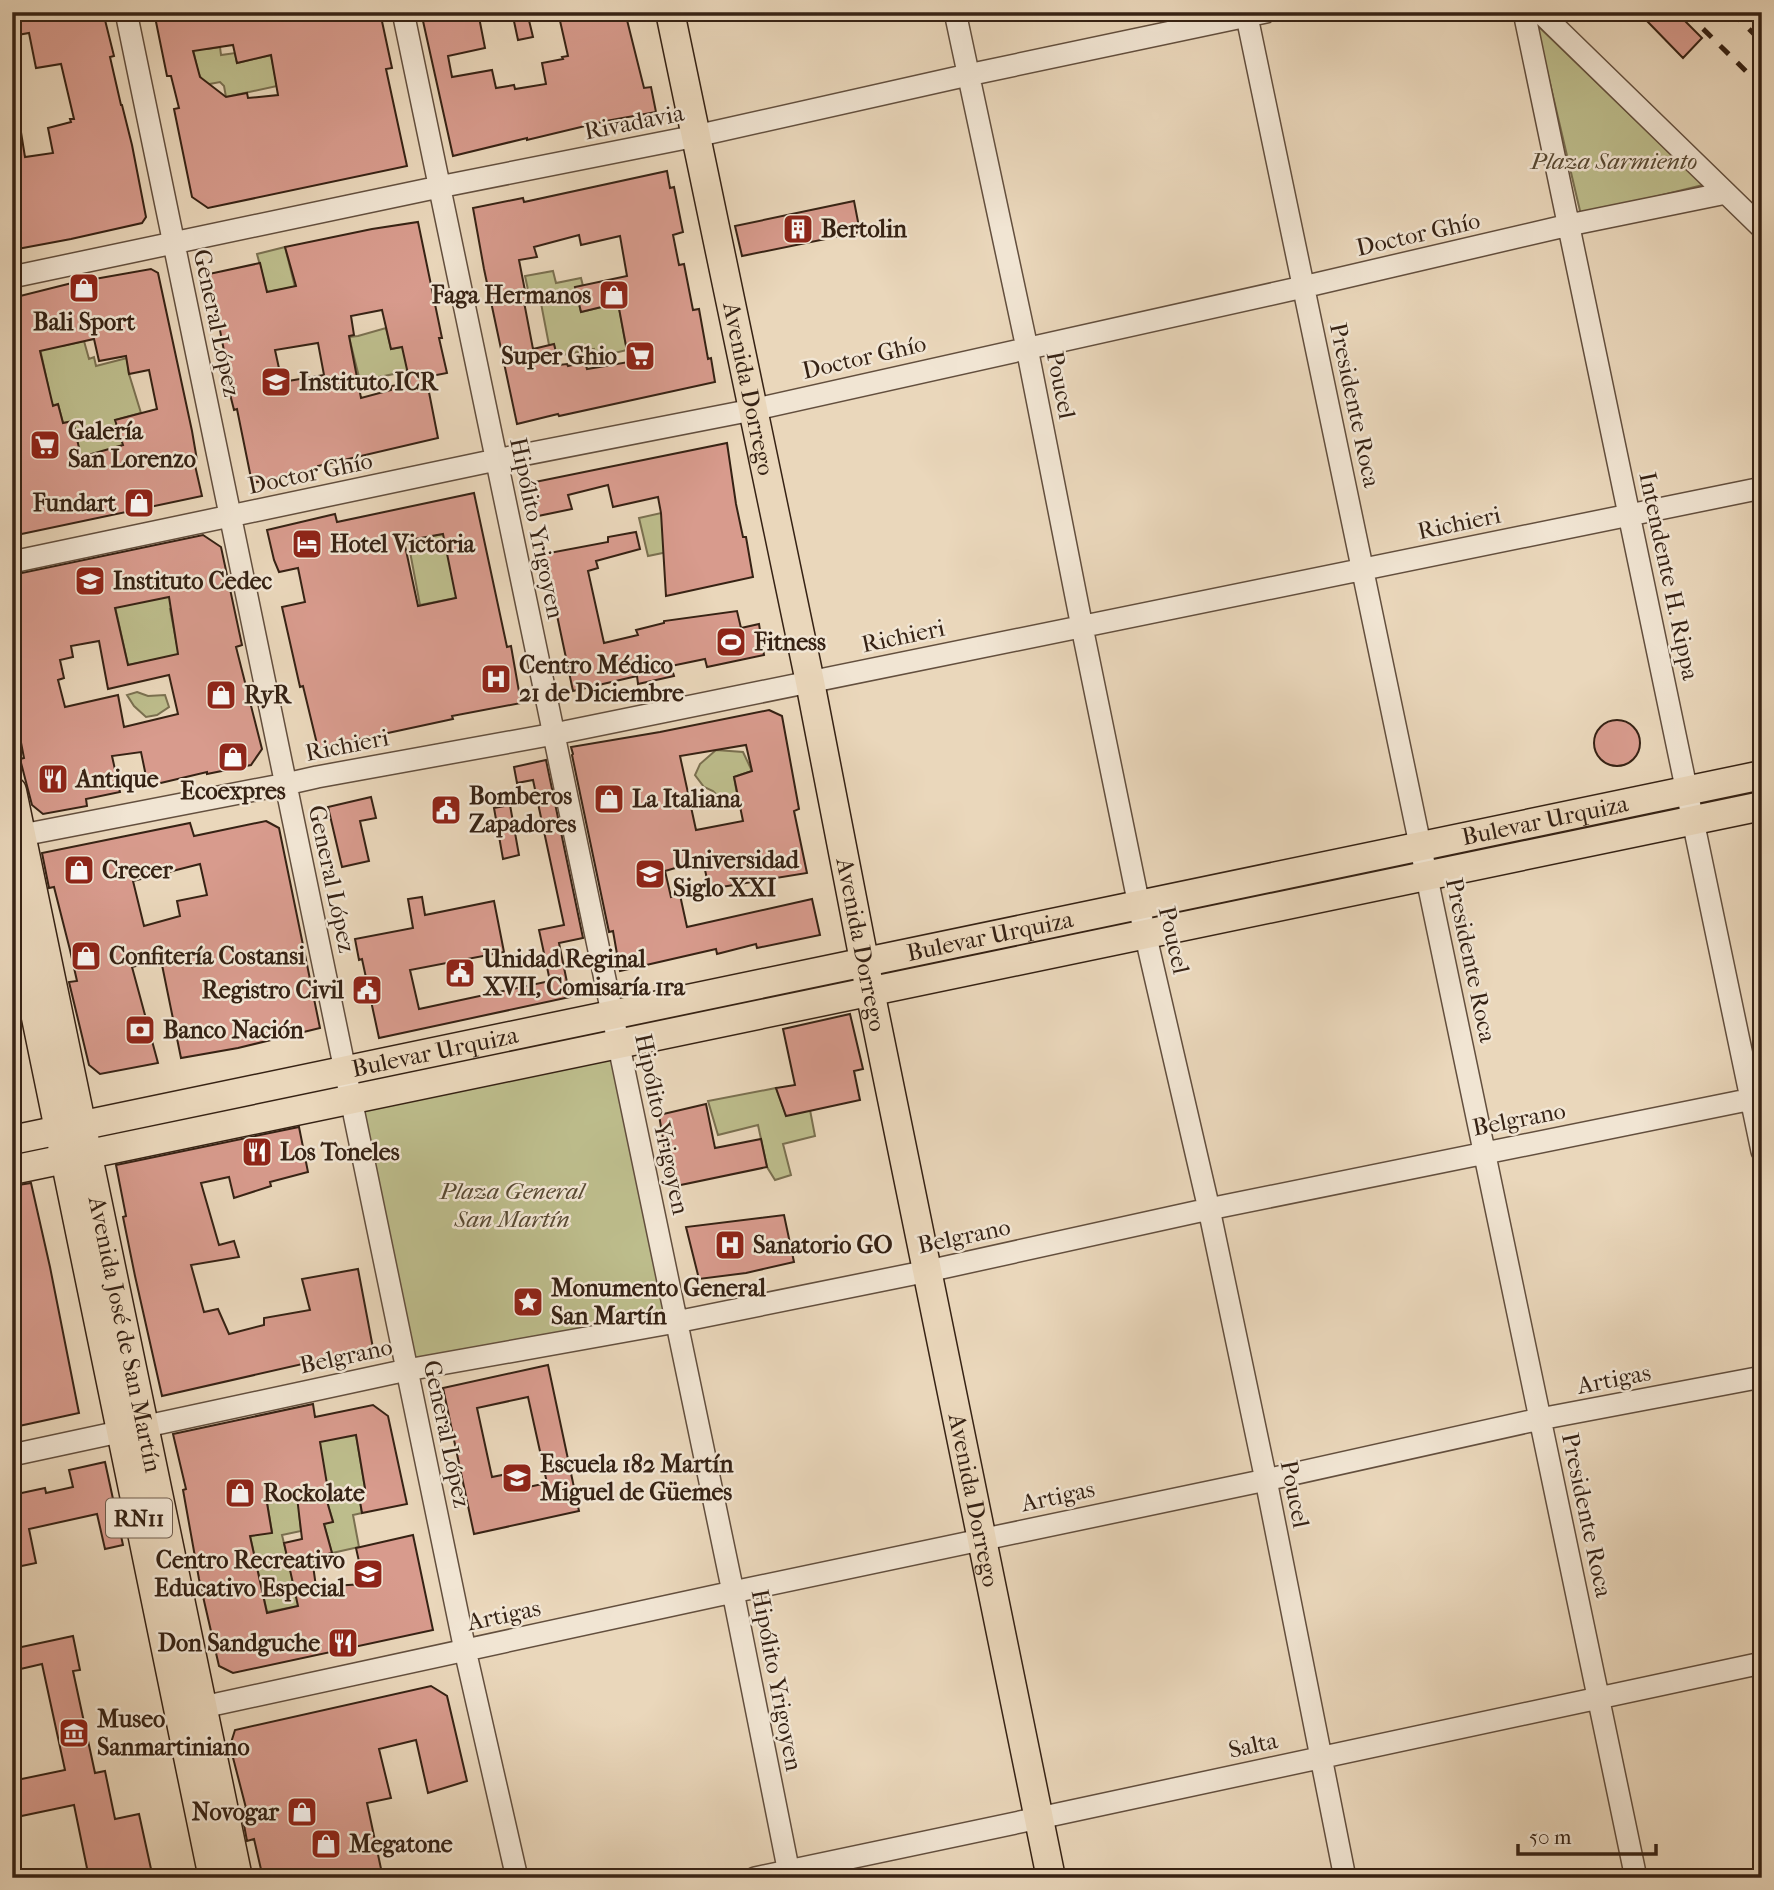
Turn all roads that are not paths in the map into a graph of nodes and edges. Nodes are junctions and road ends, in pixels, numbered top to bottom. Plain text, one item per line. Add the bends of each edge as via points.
1 (126, 12) edge
2 (402, 12) edge
3 (670, 12) edge
4 (955, 12) edge
5 (1524, 12) edge
6 (1540, 12) edge
7 (1253, 14) edge
8 (968, 75) junction
9 (696, 136) junction
10 (439, 187) junction
11 (1726, 193) junction
12 (1569, 225) junction
13 (1762, 228) edge
14 (173, 243) junction
15 (12, 277) edge
16 (1303, 287) junction
17 (1027, 348) junction
18 (752, 410) junction
19 (496, 460) junction
20 (1762, 488) edge
21 (1630, 515) junction
22 (231, 516) junction
23 (12, 562) edge
24 (1363, 569) junction
25 (1082, 626) junction
26 (810, 682) junction
27 (554, 734) junction
28 (1762, 775) edge
29 (286, 784) junction
30 (12, 791) edge
31 (1688, 791) junction
32 (1762, 806) edge
33 (1694, 820) junction
34 (17, 836) edge
35 (1420, 846) junction
36 (1427, 876) junction
37 (12, 901) edge
38 (1139, 905) junction
39 (1145, 934) junction
40 (865, 962) junction
41 (870, 991) junction
42 (612, 1015) junction
43 (618, 1043) junction
44 (345, 1071) junction
45 (351, 1098) junction
46 (1756, 1098) edge
47 (71, 1128) junction
48 (12, 1140) edge
49 (1762, 1150) edge
50 (1484, 1152) junction
51 (76, 1156) junction
52 (12, 1170) edge
53 (1209, 1209) junction
54 (928, 1271) junction
55 (676, 1322) junction
56 (407, 1370) junction
57 (1762, 1377) edge
58 (1540, 1419) junction
59 (133, 1428) junction
60 (12, 1455) edge
61 (1266, 1480) junction
62 (982, 1539) junction
63 (733, 1592) junction
64 (465, 1650) junction
65 (1762, 1663) edge
66 (1599, 1698) junction
67 (203, 1707) junction
68 (1321, 1756) junction
69 (1039, 1819) junction
70 (789, 1874) edge
71 (214, 1878) edge
72 (238, 1878) edge
73 (517, 1878) edge
74 (755, 1878) edge
75 (1051, 1878) edge
76 (1345, 1878) edge
77 (1636, 1878) edge

1 - 14 street, General López
2 - 10 street, Hipólito Yrigoyen
3 - 9 main road, Avenida Dorrego
4 - 8 street, Poucel
5 - 12 street, Intendente H. Rippa
6 - 11 street
7 - 8 street, Rivadavia
7 - 16 street, Presidente Roca
8 - 9 street, Rivadavia
8 - 17 street, Poucel
9 - 10 street, Rivadavia
9 - 18 main road, Avenida Dorrego
10 - 14 street, Rivadavia
10 - 19 street, Hipólito Yrigoyen
11 - 12 street, Doctor Ghío
11 - 13 street
12 - 16 street, Doctor Ghío
12 - 21 street, Intendente H. Rippa
14 - 15 street, Rivadavia
14 - 22 street, General López
16 - 17 street, Doctor Ghío
16 - 24 street, Presidente Roca
17 - 18 street, Doctor Ghío
17 - 25 street, Poucel
18 - 19 street, Doctor Ghío
18 - 26 main road, Avenida Dorrego
19 - 22 street, Doctor Ghío
19 - 27 street, Hipólito Yrigoyen
20 - 21 street, Richieri
21 - 24 street, Richieri
21 - 31 street, Intendente H. Rippa
22 - 23 street, Doctor Ghío
22 - 29 street, General López
24 - 25 street, Richieri
24 - 35 street, Presidente Roca
25 - 26 street, Richieri
25 - 38 street, Poucel
26 - 27 street, Richieri
26 - 40 main road, Avenida Dorrego
27 - 29 street, Richieri
27 - 42 street, Hipólito Yrigoyen
28 - 31 main road, Bulevar Urquiza
29 - 34 street, Richieri
29 - 44 street, General López
30 - 34 main road, Avenida José de San Martín / RN11
31 - 33 street, Intendente H. Rippa
31 - 35 main road, Bulevar Urquiza
32 - 33 main road, Bulevar Urquiza
33 - 36 main road, Bulevar Urquiza
33 - 46 street, Intendente H. Rippa
34 - 47 main road, Avenida José de San Martín / RN11
35 - 36 street, Presidente Roca
35 - 38 main road, Bulevar Urquiza
36 - 39 main road, Bulevar Urquiza
36 - 50 street, Presidente Roca
37 - 47 main road, Avenida José de San Martín / RN11
38 - 39 street, Poucel
38 - 40 main road, Bulevar Urquiza
39 - 41 main road, Bulevar Urquiza
39 - 53 street, Poucel
40 - 41 main road, Avenida Dorrego
40 - 42 main road, Bulevar Urquiza
41 - 43 main road, Bulevar Urquiza
41 - 54 main road, Avenida Dorrego
42 - 43 street, Hipólito Yrigoyen
42 - 44 main road, Bulevar Urquiza
43 - 45 main road, Bulevar Urquiza
43 - 55 street, Hipólito Yrigoyen
44 - 45 street, General López
44 - 47 main road, Bulevar Urquiza
45 - 51 main road, Bulevar Urquiza
45 - 56 street, General López
46 - 49 street, Intendente H. Rippa
46 - 50 street, Belgrano
47 - 48 main road, Bulevar Urquiza
47 - 51 main road, Avenida José de San Martín / RN11
50 - 53 street, Belgrano
50 - 58 street, Presidente Roca
51 - 52 main road, Bulevar Urquiza
51 - 59 main road, Avenida José de San Martín / RN11
53 - 54 street, Belgrano
53 - 61 street, Poucel
54 - 55 street, Belgrano
54 - 62 main road, Avenida Dorrego
55 - 56 street, Belgrano
55 - 63 street, Hipólito Yrigoyen
56 - 59 street, Belgrano
56 - 64 street, General López
57 - 58 street, Artigas
58 - 61 street, Artigas
58 - 66 street, Presidente Roca
59 - 60 street, Belgrano
59 - 67 main road, Avenida José de San Martín / RN11
59 - 71 main road, Avenida José de San Martín / RN11
61 - 62 street, Artigas
61 - 68 street, Poucel
62 - 63 street, Artigas
62 - 69 main road, Avenida Dorrego
63 - 64 street, Artigas
63 - 70 street, Hipólito Yrigoyen
64 - 67 street, Artigas
64 - 73 street, General López
65 - 66 street, Salta
66 - 68 street, Salta
66 - 77 street, Presidente Roca
67 - 72 main road, Avenida José de San Martín / RN11
68 - 69 street, Salta
68 - 76 street, Poucel
69 - 70 street, Salta
69 - 75 main road, Avenida Dorrego
70 - 74 street, Salta

